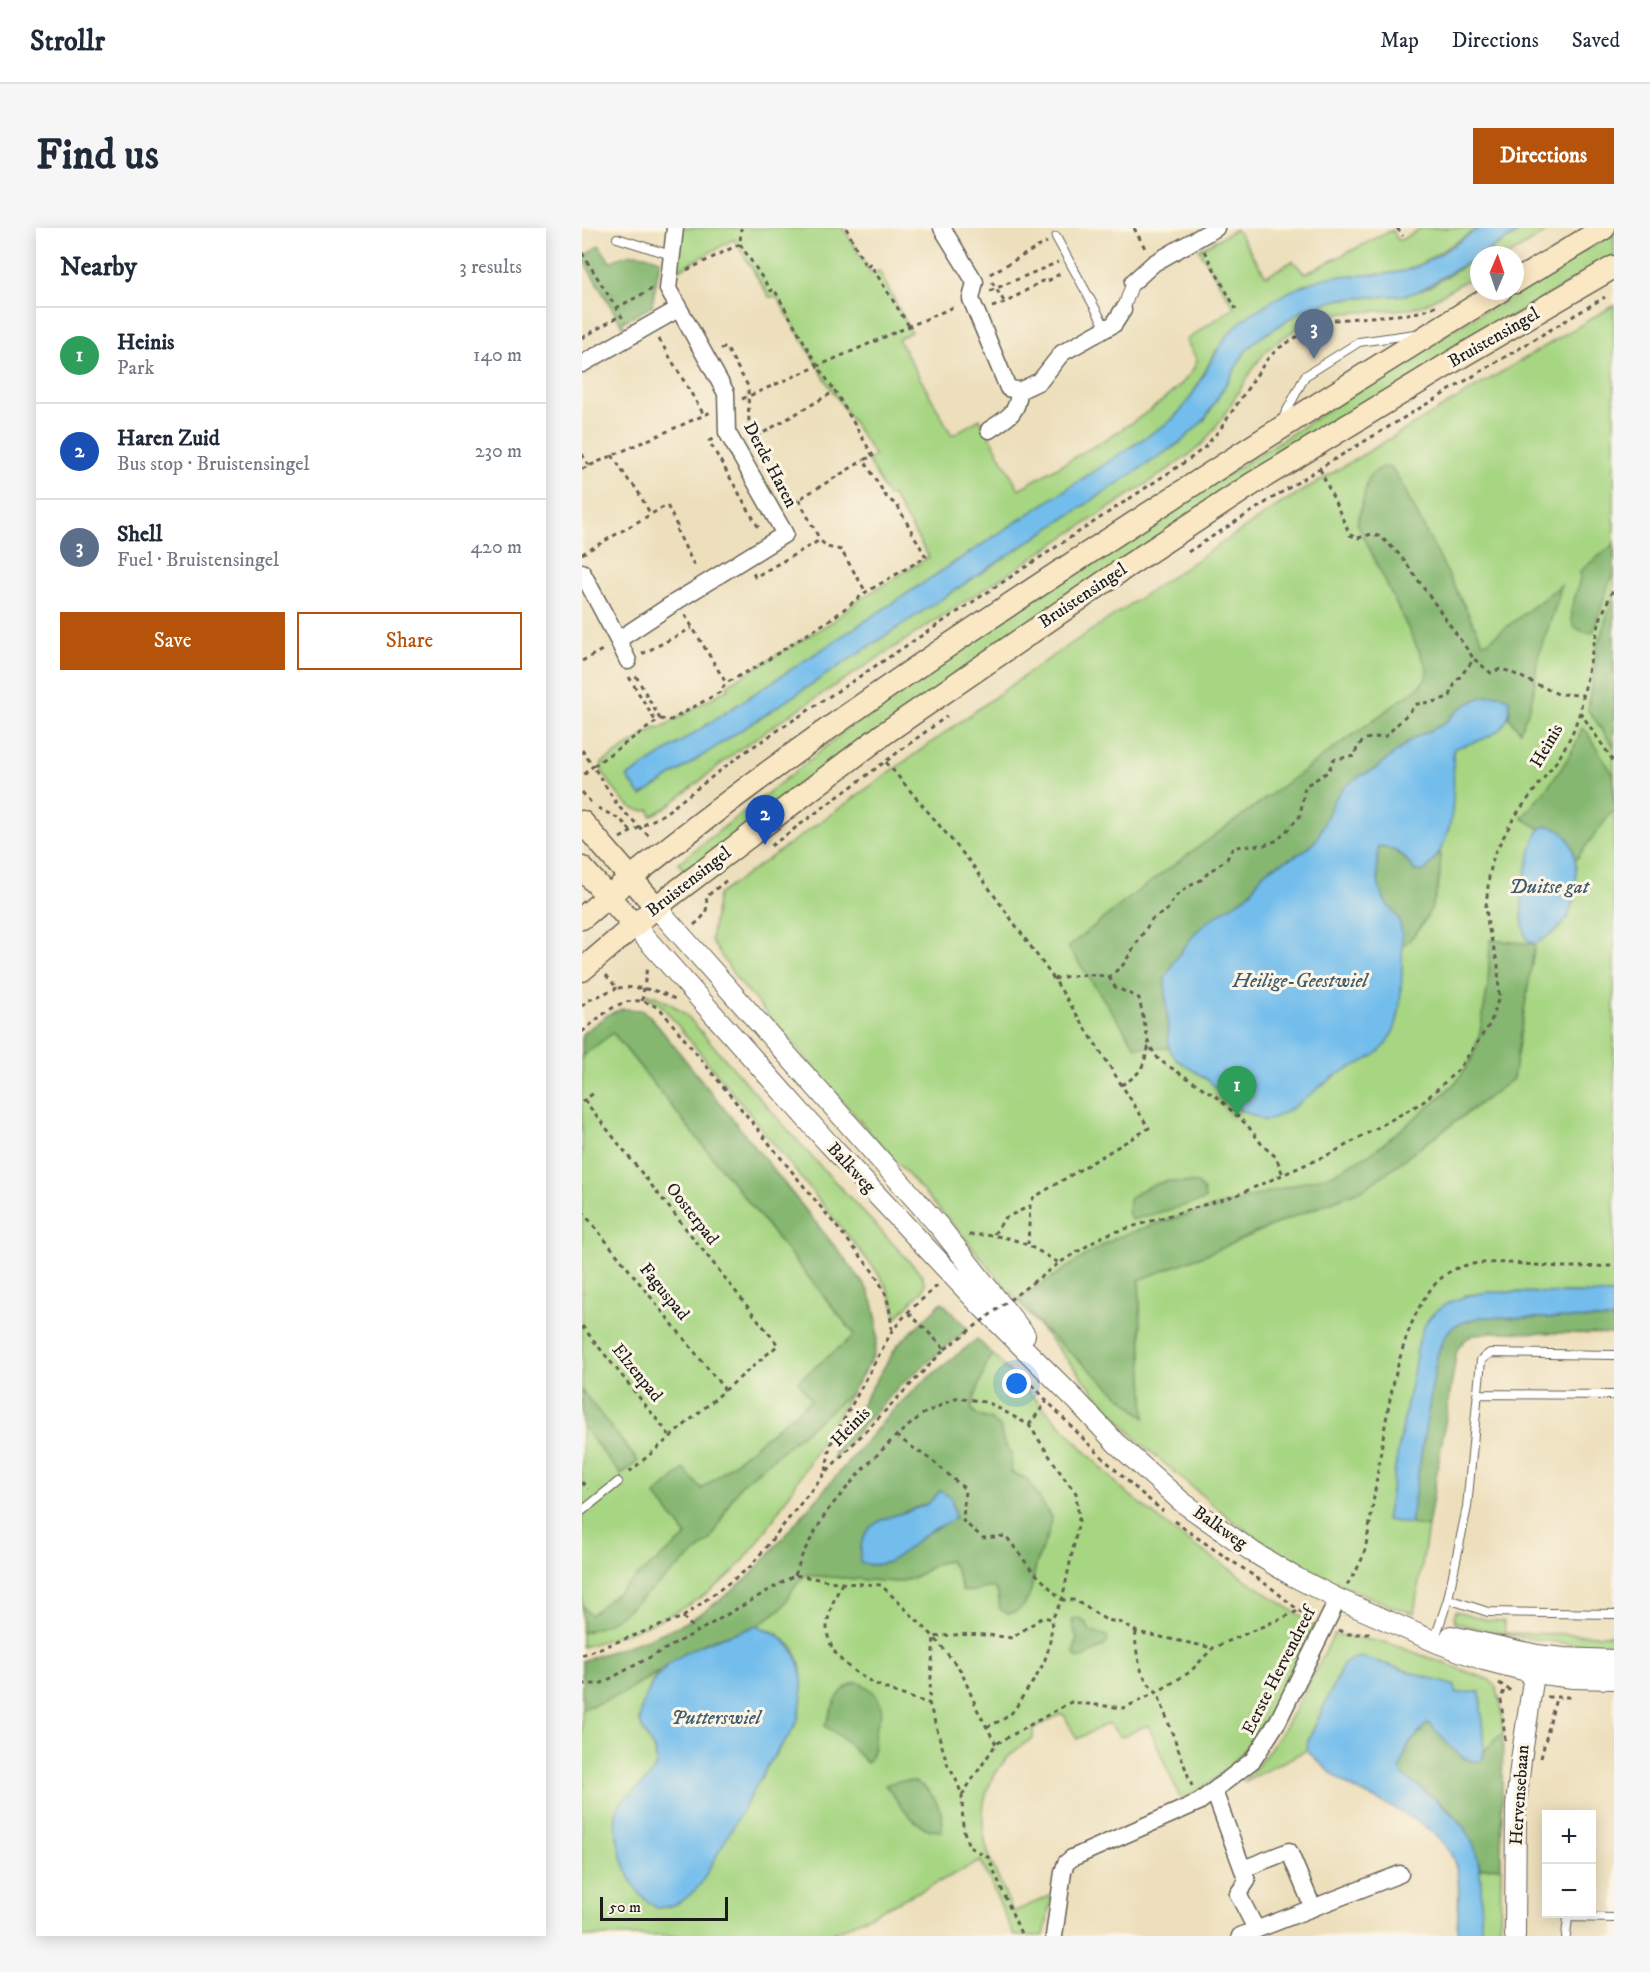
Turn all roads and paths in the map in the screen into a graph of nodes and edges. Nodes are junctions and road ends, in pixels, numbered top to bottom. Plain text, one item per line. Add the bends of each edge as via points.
1 (675, 228) edge
2 (741, 228) edge
3 (846, 228) edge
4 (942, 228) edge
5 (1134, 228) edge
6 (1216, 228) edge
7 (1397, 228) edge
8 (1604, 228) edge
9 (1403, 236) dead end
10 (1056, 237) joint
11 (616, 238) dead end
12 (1197, 239) junction
13 (740, 244) junction
14 (582, 253) edge
15 (671, 255) junction
16 (1068, 257) junction
17 (1154, 263) junction
18 (1073, 267) junction
19 (1614, 267) edge
20 (1524, 277) edge
21 (668, 280) junction
22 (1133, 282) joint
23 (996, 289) junction
24 (1614, 292) edge
25 (1485, 300) edge
26 (1005, 303) junction
27 (1438, 305) dead end
28 (974, 306) junction
29 (616, 308) junction
30 (678, 309) junction
31 (1236, 309) dead end
32 (1123, 310) joint
33 (621, 315) junction
34 (650, 324) junction
35 (909, 326) junction
36 (1106, 328) junction
37 (1433, 332) junction
38 (633, 334) junction
39 (582, 338) edge
40 (582, 364) edge
41 (818, 365) junction
42 (835, 391) junction
43 (1019, 391) junction
44 (727, 405) junction
45 (704, 415) junction
46 (989, 430) dead end
47 (1278, 430) junction
48 (727, 432) junction
49 (582, 454) edge
50 (612, 455) junction
51 (864, 460) junction
52 (589, 466) junction
53 (1320, 468) junction
54 (582, 469) edge
55 (799, 500) junction
56 (794, 502) junction
57 (774, 513) junction
58 (651, 515) junction
59 (820, 540) junction
60 (769, 544) junction
61 (582, 554) edge
62 (1185, 554) dead end
63 (745, 559) junction
64 (582, 572) edge
65 (704, 584) junction
66 (1614, 586) edge
67 (866, 592) junction
68 (677, 601) junction
69 (692, 628) junction
70 (618, 640) junction
71 (1473, 659) junction
72 (582, 661) edge
73 (628, 661) junction
74 (726, 682) junction
75 (1583, 695) junction
76 (1580, 711) junction
77 (951, 713) dead end
78 (658, 720) junction
79 (582, 750) edge
80 (886, 762) junction
81 (1614, 762) edge
82 (593, 766) junction
83 (582, 777) edge
84 (582, 792) edge
85 (582, 822) edge
86 (640, 827) junction
87 (631, 831) junction
88 (606, 850) junction
89 (764, 852) dead end
90 (582, 868) edge
91 (736, 873) dead end
92 (630, 878) junction
93 (608, 896) junction
94 (656, 907) junction
95 (582, 918) edge
96 (635, 926) junction
97 (681, 935) junction
98 (660, 952) junction
99 (582, 970) edge
100 (1109, 976) junction
101 (1054, 979) junction
102 (617, 988) dead end
103 (642, 1001) junction
104 (582, 1006) edge
105 (582, 1032) edge
106 (1149, 1044) junction
107 (1121, 1085) junction
108 (595, 1092) dead end
109 (583, 1101) edge
110 (1283, 1174) junction
111 (1030, 1206) junction
112 (582, 1211) edge
113 (994, 1234) junction
114 (967, 1235) dead end
115 (1028, 1244) junction
116 (1059, 1263) junction
117 (1614, 1266) edge
118 (939, 1284) dead end
119 (908, 1312) junction
120 (582, 1326) edge
121 (892, 1330) junction
122 (945, 1349) junction
123 (1614, 1355) edge
124 (725, 1390) junction
125 (1477, 1394) junction
126 (1614, 1395) edge
127 (1047, 1401) dead end
128 (1077, 1401) junction
129 (1029, 1425) junction
130 (896, 1436) junction
131 (671, 1437) junction
132 (825, 1473) junction
133 (618, 1482) joint
134 (582, 1512) edge
135 (795, 1575) junction
136 (842, 1583) junction
137 (1338, 1599) junction
138 (1448, 1599) junction
139 (1062, 1600) junction
140 (1298, 1611) dead end
141 (1614, 1614) edge
142 (683, 1617) junction
143 (1052, 1619) junction
144 (1388, 1620) junction
145 (697, 1632) junction
146 (1137, 1632) junction
147 (1437, 1632) junction
148 (934, 1637) junction
149 (1213, 1648) junction
150 (582, 1655) edge
151 (1614, 1660) edge
152 (1536, 1664) junction
153 (1614, 1679) edge
154 (582, 1683) edge
155 (1157, 1692) junction
156 (1556, 1697) dead end
157 (929, 1703) junction
158 (987, 1727) junction
159 (996, 1744) junction
160 (1539, 1766) dead end
161 (1214, 1791) junction
162 (962, 1795) junction
163 (1198, 1802) junction
164 (1243, 1869) junction
165 (1400, 1874) dead end
166 (1313, 1908) junction
167 (1614, 1918) edge
168 (1256, 1929) junction
169 (1022, 1936) edge
170 (1054, 1936) edge
171 (1240, 1936) edge
172 (1515, 1936) edge
173 (1566, 1936) edge

1 - 15 street
2 - 13 path
3 - 35 path via 866,267 870,264
4 - 28 street via 975,282
5 - 17 path
6 - 12 street
7 - 9 path
8 - 20 main road
10 - 16 lane
10 - 23 path via 988,275
11 - 15 lane
12 - 17 street
12 - 31 path
13 - 21 path
13 - 41 path via 771,291 774,289
14 - 29 path
15 - 21 street
16 - 18 lane
16 - 23 path
17 - 22 street
18 - 26 path
18 - 36 lane
19 - 94 main road, Bruistensingel via 1252,484 1126,567 885,733
21 - 29 path
21 - 30 street, Derde Haren
22 - 32 street
23 - 26 path
23 - 28 path
24 - 53 path
25 - 37 main road, Bruistensingel
26 - 28 path
27 - 86 path via 1408,314 1322,321 1279,348 1268,358 1221,428 1191,458 740,756 664,814
28 - 35 path
28 - 43 street via 1008,388
29 - 33 path
30 - 34 street
30 - 44 street, Derde Haren via 726,393
32 - 36 street via 1114,324
33 - 38 path
33 - 39 path
34 - 38 street
34 - 45 path
35 - 41 path
36 - 43 street via 1062,353 1040,381
37 - 47 main road, Bruistensingel
37 - 47 lane via 1359,342 1305,376
38 - 40 street
41 - 42 path
41 - 44 path
42 - 51 path via 873,456
42 - 56 path via 756,437
43 - 46 street via 1013,414
44 - 45 path
44 - 48 street, Derde Haren
45 - 50 path
47 - 92 main road, Bruistensingel via 868,699
48 - 57 street, Derde Haren
48 - 60 path via 709,441
49 - 52 path
50 - 52 path
50 - 58 path
51 - 55 path
51 - 67 path via 887,498 897,505 926,557
52 - 54 path
53 - 62 path
53 - 71 path via 1350,535 1381,537 1401,556
55 - 56 path
55 - 59 path
56 - 57 path
57 - 60 street, Derde Haren via 785,534
58 - 61 path
58 - 65 path via 667,506
59 - 63 path via 755,577
59 - 67 path via 827,547 841,550
60 - 63 street, Derde Haren
63 - 65 street, Derde Haren
64 - 70 street
65 - 68 street, Derde Haren
66 - 75 path, Heinis via 1595,637
67 - 74 path via 758,666
68 - 69 path
68 - 70 street, Derde Haren
69 - 73 path
69 - 74 path
70 - 72 path
70 - 73 street
71 - 75 path via 1491,673 1500,669 1558,694
71 - 100 path via 1450,696 1416,704 1386,736 1365,739 1355,756 1334,759 1328,772 1305,786 1300,816 1278,840 1233,847 1227,859 1175,897 1167,910 1152,919 1123,965
73 - 78 path
74 - 78 path via 720,692 671,720
75 - 76 path, Heinis
76 - 81 path
76 - 110 path, Heinis via 1559,758 1515,816 1494,854 1486,906 1498,965 1498,997 1490,1024 1458,1070 1423,1102 1334,1152
77 - 80 path
78 - 82 path
79 - 82 path
80 - 89 path
80 - 101 path via 970,863
82 - 83 path
82 - 86 path via 618,806
84 - 87 path via 592,804 621,820
85 - 88 main road
86 - 87 path
87 - 88 path
88 - 92 main road
90 - 93 main road
91 - 97 path via 706,897 704,917
92 - 93 main road, Bruistensingel
92 - 94 main road
93 - 95 main road, Bruistensingel
93 - 96 main road
94 - 96 main road, Bruistensingel
94 - 97 street, Balkweg
96 - 98 street, Balkweg
96 - 99 main road, Bruistensingel
97 - 128 street, Balkweg via 939,1226
98 - 103 path via 647,963
98 - 128 street, Balkweg via 828,1143 980,1305
100 - 101 path
100 - 106 path via 1115,987 1139,998
101 - 107 path
102 - 104 path
103 - 105 path via 618,1005
103 - 121 path via 661,1010 871,1269 890,1302
106 - 107 path via 1135,1078
106 - 110 path via 1159,1060 1201,1085 1248,1126 1276,1157
107 - 111 path via 1149,1128 1033,1198
108 - 109 path
109 - 124 path, Oosterpad via 778,1345
110 - 116 path, Heinis via 1238,1195 1105,1235
111 - 113 path via 1005,1218
111 - 115 path
112 - 124 path, Faguspad
113 - 114 path
113 - 115 path
115 - 116 path
116 - 122 path, Heinis, bridge
117 - 137 path via 1471,1264 1454,1269 1435,1285 1406,1338 1388,1409 1364,1554
118 - 119 path, Heinis
119 - 121 path, Heinis
119 - 122 path
120 - 131 path, Elzenpad
121 - 132 path, Heinis via 830,1445
122 - 132 path, Heinis
123 - 125 lane via 1490,1353 1481,1360
124 - 131 path
125 - 126 lane
125 - 138 lane via 1467,1507
127 - 129 path
128 - 137 street, Balkweg via 1116,1443 1182,1502 1253,1552
129 - 130 path via 989,1403 958,1397 923,1414
129 - 139 path via 1076,1493 1079,1521
130 - 135 path via 827,1511
130 - 139 path via 965,1489 963,1521 983,1538 1006,1536 1030,1568
131 - 133 path
132 - 142 path, Heinis via 750,1567
133 - 134 lane
135 - 136 path
135 - 145 path
136 - 148 path via 881,1585
136 - 157 path via 827,1627 832,1647 849,1669
137 - 144 street, Balkweg
137 - 161 street, Eerste Hervendreef via 1278,1722 1253,1760
138 - 141 lane via 1488,1612
138 - 147 lane
139 - 143 path
139 - 146 path via 1075,1600 1106,1620 1123,1623
140 - 149 path
142 - 145 path
142 - 150 path, Heinis
143 - 148 path via 1043,1617 1012,1638 990,1634
143 - 158 path via 1051,1642 1032,1685 1006,1718
144 - 147 street, Balkweg
144 - 152 street, Balkweg via 1484,1660
145 - 154 path via 600,1684
146 - 149 path
146 - 155 path via 1138,1667 1147,1684
147 - 152 street, Balkweg
148 - 157 path
148 - 158 path via 961,1671
149 - 155 path via 1190,1672
151 - 152 street, Balkweg via 1564,1658
152 - 153 street, Balkweg via 1573,1678
152 - 172 street, Hervensebaan via 1516,1805
155 - 159 path via 1124,1708 1071,1702
155 - 163 path
156 - 160 path, Hervensebaan
157 - 162 path via 948,1766
158 - 159 path
159 - 162 path
161 - 163 street, Eerste Hervendreef
161 - 164 street
162 - 169 path via 963,1828 969,1846 988,1857
163 - 170 street, Eerste Hervendreef via 1066,1863
164 - 166 street via 1289,1851
164 - 168 street via 1247,1881 1238,1894
165 - 166 street
166 - 168 street
167 - 173 lane via 1568,1917
168 - 171 street

